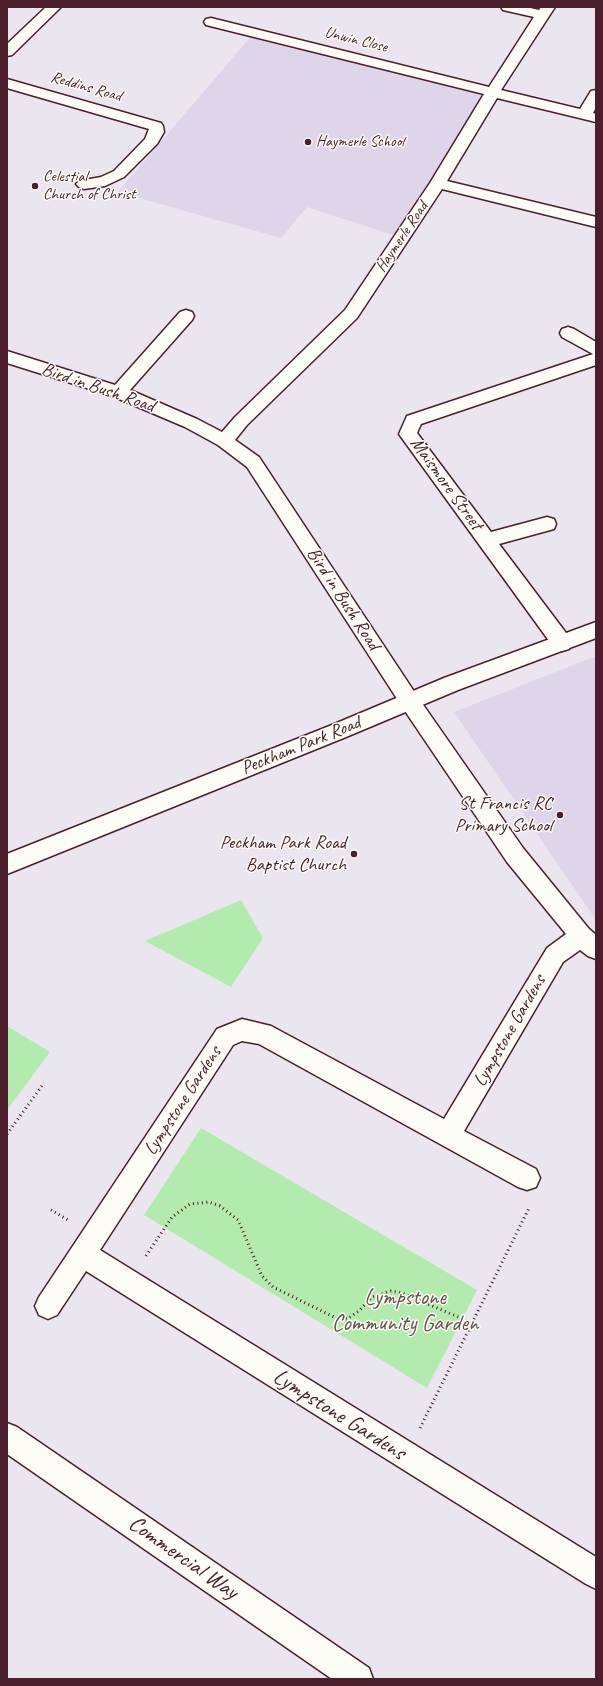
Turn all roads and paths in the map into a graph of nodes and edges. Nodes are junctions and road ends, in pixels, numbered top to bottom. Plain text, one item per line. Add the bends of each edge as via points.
1 (54, 7) edge
2 (508, 7) edge
3 (545, 11) edge
4 (211, 22) dead end
5 (7, 52) edge
6 (7, 83) edge
7 (492, 93) junction
8 (596, 94) edge
9 (590, 117) edge
10 (438, 182) junction
11 (84, 184) dead end
12 (596, 222) edge
13 (186, 316) dead end
14 (568, 333) dead end
15 (596, 349) edge
16 (7, 356) edge
17 (596, 359) edge
18 (118, 392) junction
19 (224, 441) junction
20 (547, 524) dead end
21 (487, 540) junction
22 (596, 630) edge
23 (562, 643) junction
24 (410, 702) junction
25 (7, 864) edge
26 (588, 942) edge
27 (44, 1084) dead end
28 (7, 1134) edge
29 (448, 1135) junction
30 (527, 1178) joint
31 (82, 1254) junction
32 (129, 1283) junction
33 (48, 1306) dead end
34 (471, 1325) junction
35 (7, 1437) edge
36 (406, 1457) junction
37 (596, 1574) edge
38 (358, 1679) edge

1 - 5 street
2 - 3 street
3 - 7 street, Haymerle Road
4 - 7 street, Unwin Close
6 - 11 street, Reddins Road via 156,126 152,141 119,174 105,181
7 - 9 street, Unwin Close
7 - 10 street, Haymerle Road
8 - 9 street
10 - 12 street
10 - 19 street, Haymerle Road via 351,314
13 - 18 street
14 - 15 street
16 - 18 street, Bird in Bush Road
17 - 21 street, Maismore Street via 413,420 408,434
18 - 19 street, Bird in Bush Road via 191,423
19 - 24 street, Bird in Bush Road via 252,462
20 - 21 street
21 - 23 street, Maismore Street
22 - 23 street, Peckham Park Road
23 - 24 street, Peckham Park Road
24 - 25 street, Peckham Park Road
24 - 26 street, Bird in Bush Road via 515,855
26 - 29 street, Lympstone Gardens via 555,954
27 - 28 path
29 - 30 street, Lympstone Gardens
29 - 31 street, Lympstone Gardens via 263,1034 242,1030 225,1037
30 - 34 path via 540,1186
31 - 32 street, Lympstone Gardens
31 - 33 street, Lympstone Gardens
32 - 34 path via 172,1216 190,1204 209,1202 220,1206 238,1220 262,1276 273,1287 334,1317 347,1319 372,1297 391,1291 409,1296
32 - 36 street, Lympstone Gardens
34 - 36 path
35 - 38 street, Commercial Way
36 - 37 street, Lympstone Gardens

